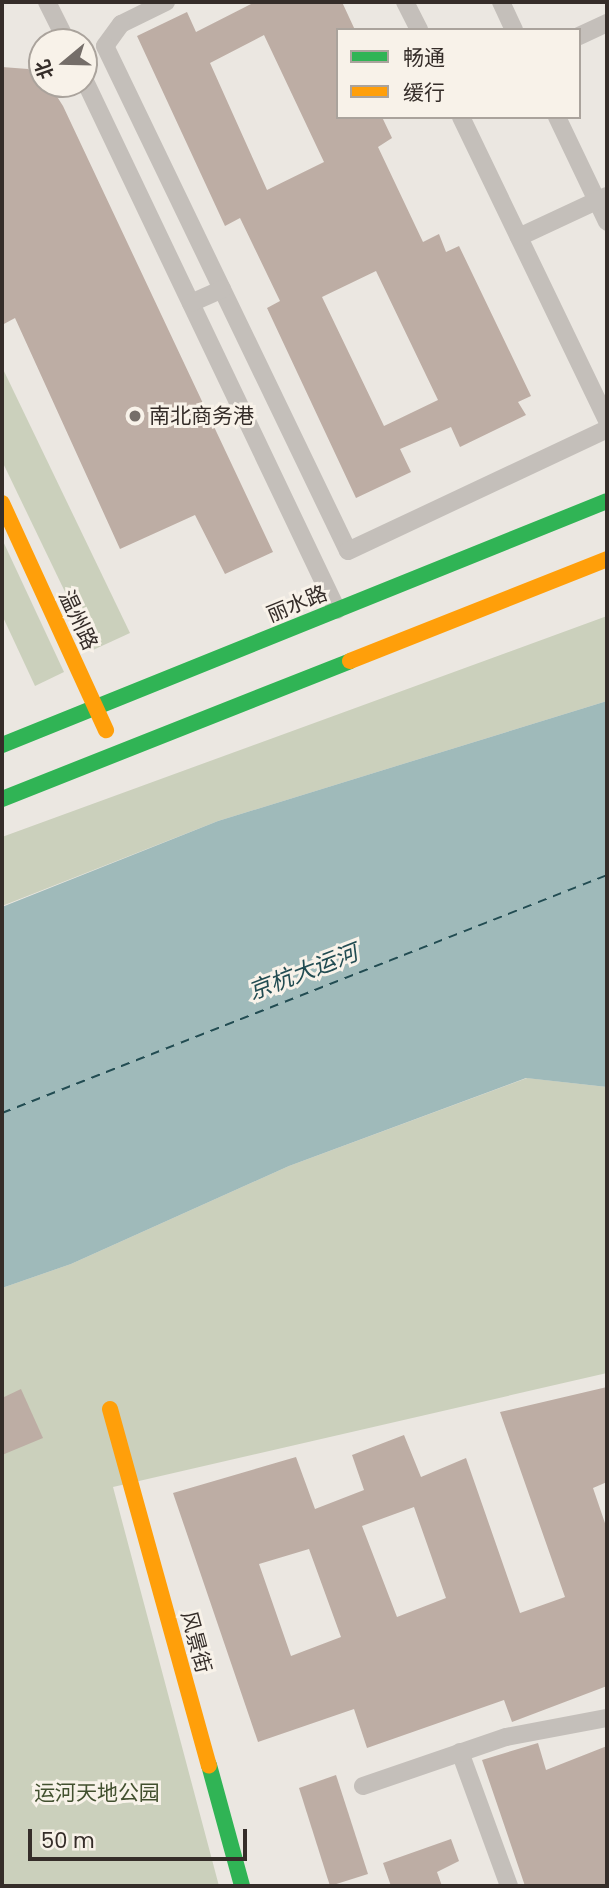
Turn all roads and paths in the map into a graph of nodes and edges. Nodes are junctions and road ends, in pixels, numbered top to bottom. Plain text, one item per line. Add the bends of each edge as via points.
1 (47, 2) edge
2 (166, 2) edge
3 (405, 2) edge
4 (501, 2) edge
5 (607, 23) edge
6 (59, 28) edge
7 (418, 28) edge
8 (513, 28) edge
9 (581, 35) edge
10 (93, 98) edge
11 (462, 119) edge
12 (558, 119) edge
13 (602, 199) edge
14 (607, 222) edge
15 (519, 237) junction
16 (222, 289) junction
17 (191, 303) junction
18 (607, 421) edge
19 (607, 429) edge
20 (607, 501) edge
21 (2, 503) edge
22 (607, 559) edge
23 (337, 610) junction
24 (95, 708) junction
25 (2, 745) edge
26 (117, 754) junction
27 (2, 799) edge
28 (110, 1409) dead end
29 (607, 1718) edge
30 (460, 1752) junction
31 (363, 1786) dead end
32 (242, 1886) edge
33 (509, 1886) edge

1 - 6 lane
2 - 16 lane via 121,24 105,46
3 - 7 lane
4 - 8 lane
5 - 9 lane
10 - 17 lane
11 - 15 lane
12 - 13 lane
13 - 14 lane
13 - 15 lane
15 - 18 lane
16 - 17 lane
16 - 19 lane via 348,551
17 - 23 lane
20 - 23 main road, 丽水路
21 - 24 main road, 温州路
22 - 26 main road
23 - 24 main road, 丽水路
24 - 25 main road, 丽水路
24 - 26 main road, 温州路
26 - 27 main road
28 - 32 main road, 风景街
29 - 30 lane
30 - 31 lane
30 - 33 lane

